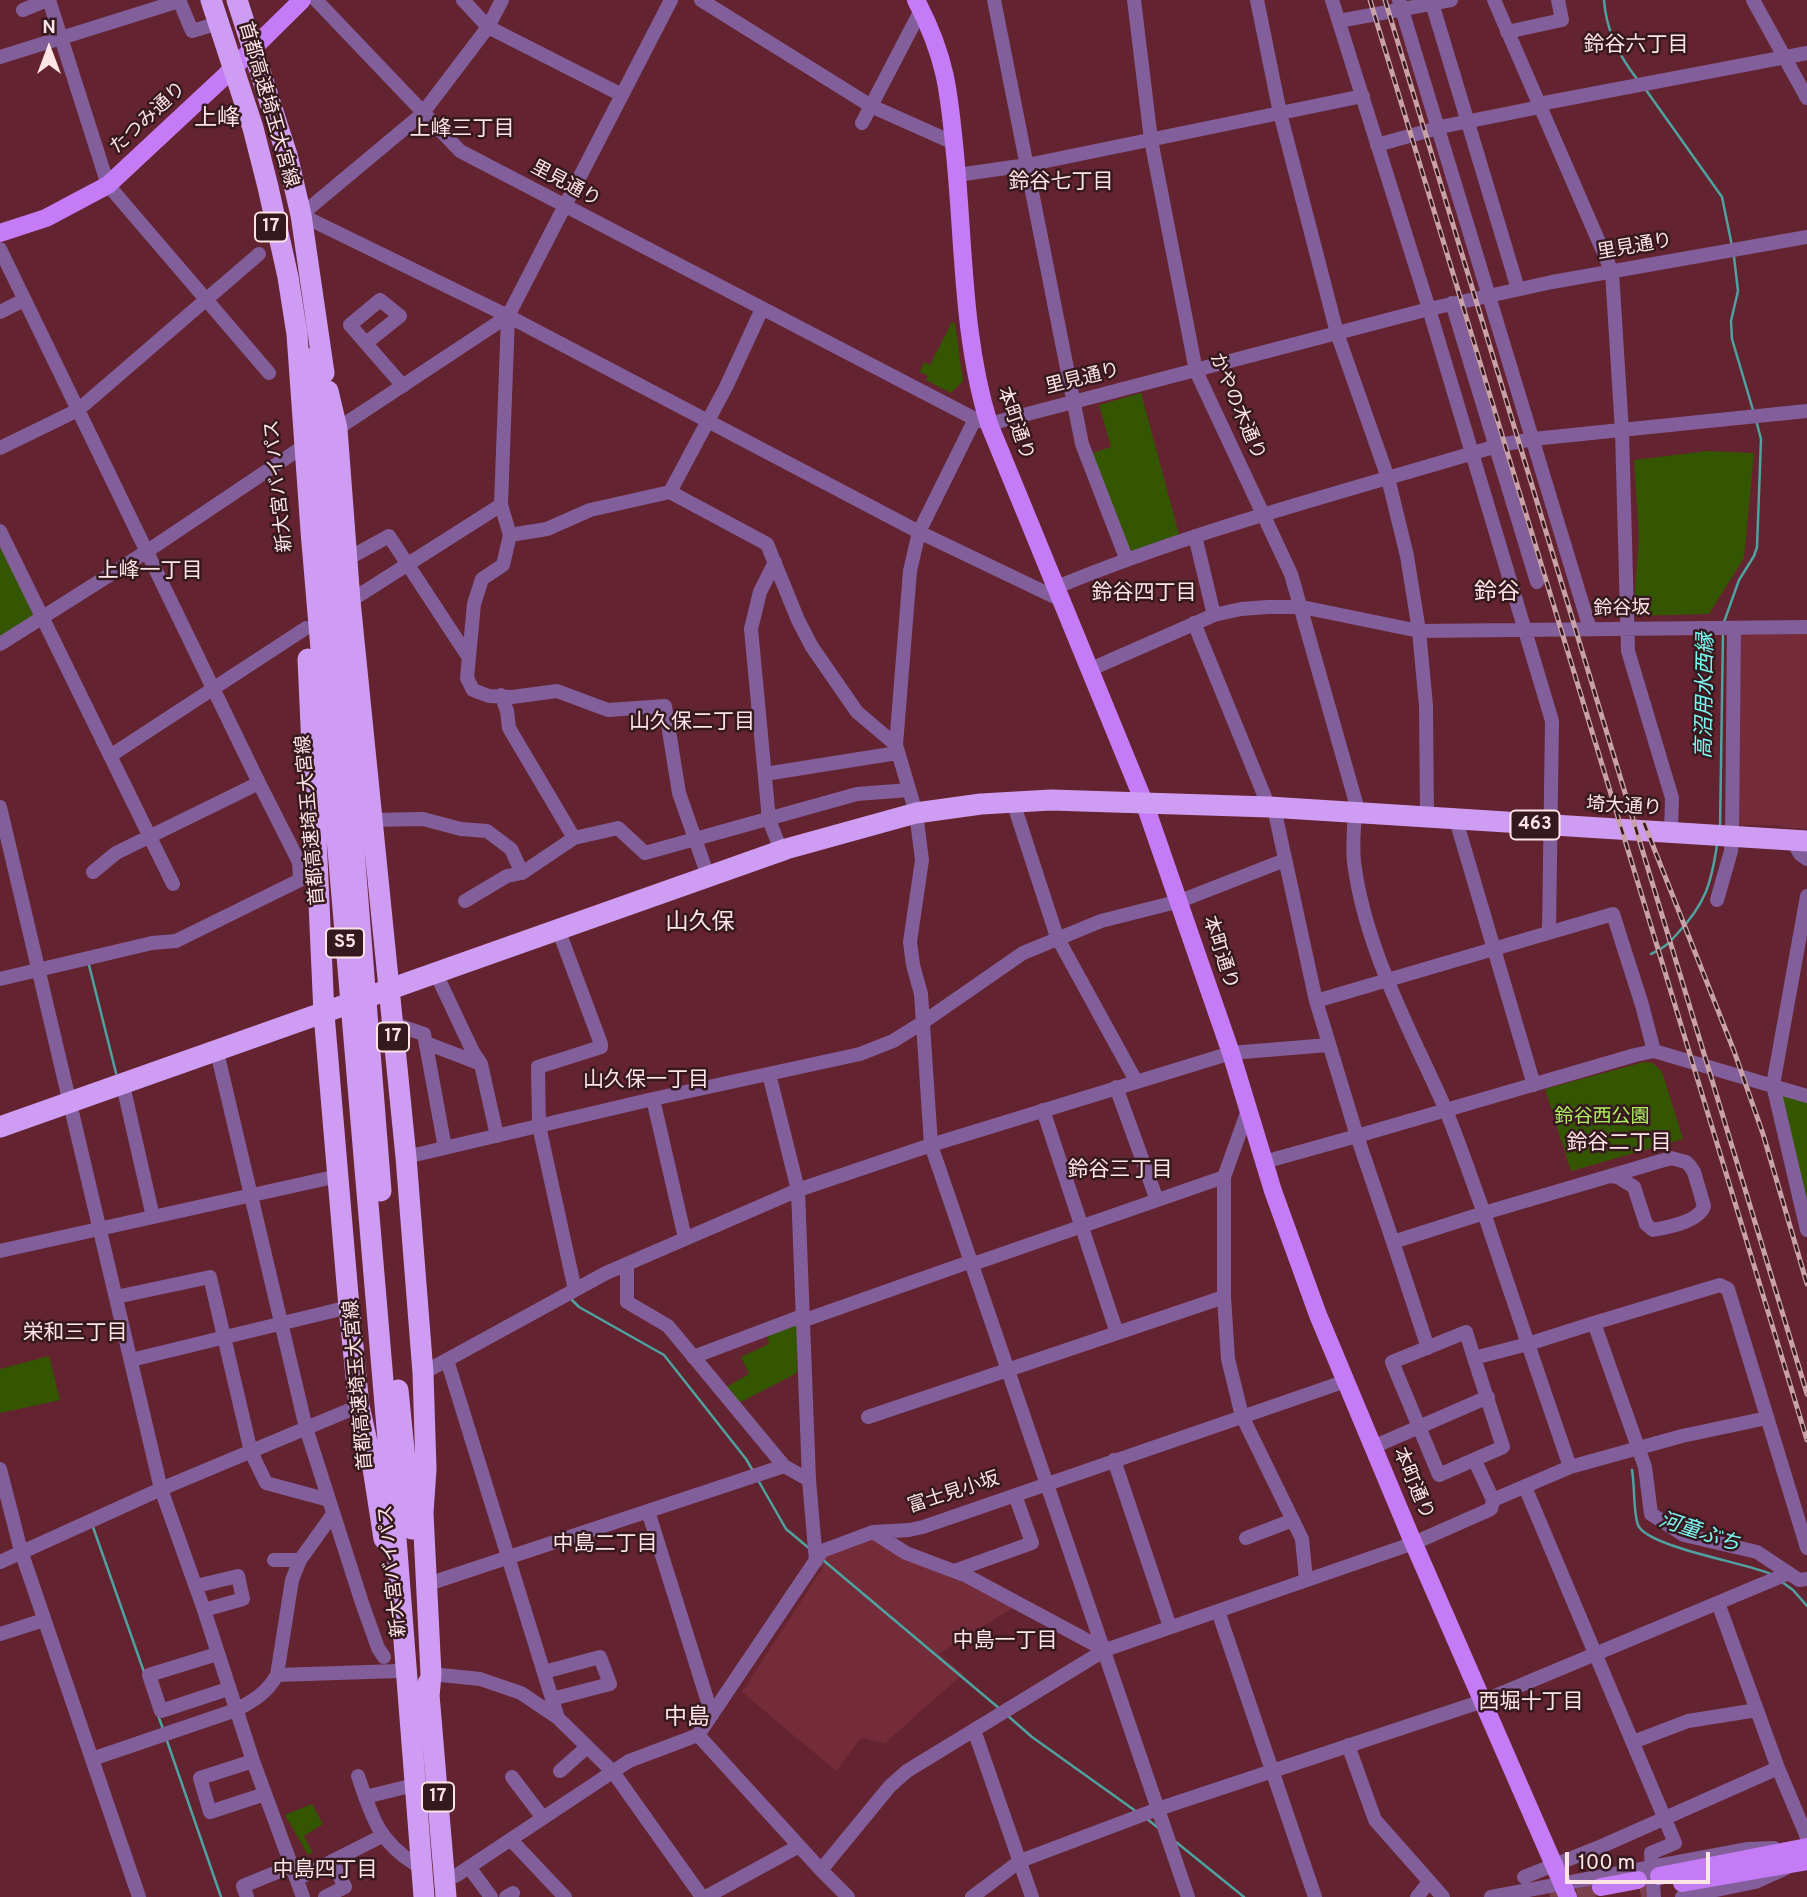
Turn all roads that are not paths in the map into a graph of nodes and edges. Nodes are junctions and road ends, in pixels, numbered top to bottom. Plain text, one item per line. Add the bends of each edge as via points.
1 (48, 0) edge
2 (179, 0) edge
3 (200, 0) edge
4 (211, 0) edge
5 (226, 0) edge
6 (237, 0) edge
7 (302, 0) edge
8 (316, 0) edge
9 (463, 0) edge
10 (502, 0) edge
11 (671, 0) edge
12 (701, 0) edge
13 (994, 0) edge
14 (1134, 0) edge
15 (1257, 0) edge
16 (1332, 0) edge
17 (1451, 0) edge
18 (1494, 0) edge
19 (1558, 0) edge
20 (1753, 0) edge
21 (918, 3) edge
22 (1432, 4) junction
23 (1401, 5) edge
24 (23, 10) dead end
25 (1339, 21) junction
26 (209, 26) junction
27 (488, 27) junction
28 (1507, 32) junction
29 (60, 38) junction
30 (253, 49) junction
31 (1807, 53) edge
32 (0, 57) edge
33 (1785, 57) junction
34 (226, 75) junction
35 (622, 94) junction
36 (1363, 96) junction
37 (1807, 98) edge
38 (871, 106) junction
39 (1539, 106) junction
40 (1280, 113) junction
41 (422, 114) junction
42 (862, 123) dead end
43 (1468, 123) junction
44 (1438, 128) junction
45 (1151, 140) junction
46 (954, 143) junction
47 (1377, 145) junction
48 (1027, 164) junction
49 (957, 175) junction
50 (108, 186) junction
51 (565, 207) junction
52 (301, 215) junction
53 (0, 233) edge
54 (1807, 237) edge
55 (0, 249) edge
56 (259, 254) dead end
57 (1612, 272) junction
58 (1518, 289) junction
59 (1490, 295) junction
60 (24, 300) junction
61 (206, 300) junction
62 (1452, 303) junction
63 (762, 309) junction
64 (1429, 309) junction
65 (0, 312) edge
66 (508, 317) junction
67 (1337, 333) junction
68 (366, 343) dead end
69 (1196, 371) junction
70 (269, 373) dead end
71 (402, 386) junction
72 (1073, 403) junction
73 (78, 410) junction
74 (1807, 411) edge
75 (706, 421) junction
76 (982, 421) junction
77 (1622, 431) junction
78 (332, 435) junction
79 (1533, 439) junction
80 (1496, 447) junction
81 (0, 448) edge
82 (1472, 453) junction
83 (299, 457) junction
84 (1388, 478) junction
85 (670, 492) junction
86 (501, 505) junction
87 (1263, 515) junction
88 (0, 531) edge
89 (311, 531) junction
90 (919, 531) junction
91 (510, 535) junction
92 (1195, 536) junction
93 (146, 552) junction
94 (1126, 558) junction
95 (347, 559) junction
96 (775, 562) junction
97 (408, 566) junction
98 (1537, 582) dead end
99 (1060, 594) junction
100 (350, 601) junction
101 (1302, 607) junction
102 (1214, 615) junction
103 (42, 619) junction
104 (1194, 623) junction
105 (1807, 627) edge
106 (306, 628) junction
107 (1727, 628) junction
108 (1590, 629) junction
109 (1627, 629) junction
110 (1525, 630) junction
111 (1419, 631) junction
112 (0, 644) edge
113 (469, 659) junction
114 (1091, 669) junction
115 (215, 690) junction
116 (501, 695) junction
117 (896, 749) junction
118 (110, 756) junction
119 (765, 774) junction
120 (259, 783) junction
121 (909, 790) junction
122 (1013, 802) junction
123 (1144, 802) junction
124 (0, 807) edge
125 (350, 807) junction
126 (1271, 807) junction
127 (916, 813) junction
128 (1355, 814) junction
129 (1427, 818) junction
130 (372, 820) junction
131 (769, 820) junction
132 (1455, 820) junction
133 (1549, 826) junction
134 (1671, 833) junction
135 (1725, 836) junction
136 (149, 837) junction
137 (574, 838) junction
138 (694, 840) junction
139 (1800, 841) edge
140 (781, 850) junction
141 (1807, 859) edge
142 (1285, 860) junction
143 (93, 872) dead end
144 (522, 873) junction
145 (708, 876) junction
146 (173, 884) dead end
147 (1807, 896) edge
148 (1717, 900) dead end
149 (465, 901) dead end
150 (1180, 901) junction
151 (558, 929) junction
152 (1549, 931) junction
153 (1057, 937) junction
154 (1492, 949) junction
155 (39, 970) junction
156 (0, 979) edge
157 (1388, 980) junction
158 (440, 982) dead end
159 (388, 991) junction
160 (1316, 1001) junction
161 (324, 1014) junction
162 (391, 1023) junction
163 (922, 1023) junction
164 (426, 1043) junction
165 (1328, 1045) junction
166 (1654, 1051) junction
167 (217, 1052) junction
168 (1231, 1053) junction
169 (481, 1064) junction
170 (769, 1074) junction
171 (1136, 1082) junction
172 (123, 1084) junction
173 (1534, 1085) junction
174 (1773, 1086) junction
175 (1116, 1087) junction
176 (1807, 1096) edge
177 (653, 1099) junction
178 (70, 1102) junction
179 (1043, 1110) junction
180 (1248, 1110) junction
181 (1446, 1111) junction
182 (539, 1126) junction
183 (0, 1127) edge
184 (497, 1136) junction
185 (1357, 1136) junction
186 (931, 1145) junction
187 (445, 1148) junction
188 (405, 1157) junction
189 (1264, 1162) junction
190 (1642, 1166) junction
191 (338, 1176) junction
192 (1609, 1176) junction
193 (1224, 1177) junction
194 (1634, 1187) junction
195 (798, 1190) junction
196 (250, 1195) junction
197 (1157, 1200) junction
198 (1484, 1213) junction
199 (153, 1217) junction
200 (1081, 1226) junction
201 (100, 1229) junction
202 (1807, 1230) edge
203 (685, 1238) junction
204 (1392, 1242) junction
205 (0, 1251) edge
206 (972, 1262) junction
207 (627, 1264) junction
208 (575, 1290) junction
209 (116, 1297) junction
210 (1224, 1297) junction
211 (349, 1307) junction
212 (802, 1318) junction
213 (1594, 1323) junction
214 (281, 1324) junction
215 (1117, 1333) junction
216 (226, 1338) junction
217 (1528, 1344) junction
218 (1428, 1348) junction
219 (693, 1357) junction
220 (1475, 1357) junction
221 (131, 1360) junction
222 (447, 1360) junction
223 (1007, 1370) junction
224 (417, 1381) junction
225 (1346, 1381) junction
226 (1488, 1397) junction
227 (363, 1400) junction
228 (1242, 1416) junction
229 (868, 1418) dead end
230 (1767, 1418) junction
231 (1419, 1427) junction
232 (306, 1428) junction
233 (1373, 1447) junction
234 (1639, 1449) junction
235 (251, 1452) junction
236 (1114, 1460) junction
237 (1475, 1461) junction
238 (784, 1466) junction
239 (1570, 1467) junction
240 (0, 1469) edge
241 (809, 1480) junction
242 (1046, 1483) junction
243 (1525, 1487) junction
244 (161, 1489) junction
245 (1015, 1495) junction
246 (1493, 1500) junction
247 (331, 1507) junction
248 (648, 1511) junction
249 (1293, 1520) junction
250 (873, 1532) junction
251 (1246, 1538) dead end
252 (1414, 1543) junction
253 (1807, 1548) edge
254 (21, 1551) junction
255 (509, 1558) junction
256 (274, 1560) dead end
257 (300, 1560) junction
258 (816, 1561) junction
259 (0, 1562) edge
260 (954, 1571) junction
261 (1781, 1575) junction
262 (1807, 1579) edge
263 (1306, 1580) junction
264 (428, 1584) junction
265 (196, 1586) junction
266 (1718, 1603) junction
267 (204, 1609) junction
268 (1218, 1611) junction
269 (44, 1620) junction
270 (395, 1621) junction
271 (1170, 1627) junction
272 (0, 1634) edge
273 (1105, 1650) junction
274 (216, 1654) junction
275 (1596, 1654) junction
276 (391, 1664) junction
277 (544, 1672) junction
278 (431, 1674) junction
279 (276, 1675) junction
280 (228, 1689) junction
281 (429, 1697) junction
282 (552, 1699) junction
283 (1483, 1701) junction
284 (236, 1710) junction
285 (1757, 1710) junction
286 (712, 1715) junction
287 (558, 1718) junction
288 (974, 1730) junction
289 (698, 1735) junction
290 (1633, 1742) junction
291 (1348, 1745) junction
292 (587, 1746) junction
293 (92, 1759) junction
294 (253, 1761) junction
295 (1778, 1768) junction
296 (560, 1771) dead end
297 (1273, 1771) junction
298 (613, 1772) junction
299 (358, 1776) dead end
300 (512, 1777) dead end
301 (406, 1787) junction
302 (265, 1794) junction
303 (365, 1797) junction
304 (1148, 1814) junction
305 (542, 1818) junction
306 (1665, 1818) junction
307 (382, 1836) junction
308 (1807, 1837) edge
309 (511, 1840) junction
310 (799, 1846) junction
311 (1800, 1855) edge
312 (332, 1861) junction
313 (1020, 1861) junction
314 (415, 1864) junction
315 (1554, 1865) junction
316 (469, 1867) junction
317 (821, 1870) junction
318 (1524, 1877) dead end
319 (1429, 1882) junction
320 (1651, 1883) edge
321 (297, 1886) edge
322 (1565, 1890) edge
323 (443, 1892) edge
324 (1603, 1892) tunnel mouth
325 (139, 1897) edge
326 (247, 1897) edge
327 (325, 1897) edge
328 (418, 1897) edge
329 (424, 1897) edge
330 (491, 1897) edge
331 (565, 1897) edge
332 (704, 1897) edge
333 (848, 1897) edge
334 (972, 1897) edge
335 (1032, 1897) edge
336 (1188, 1897) edge
337 (1315, 1897) edge
338 (1417, 1897) edge
339 (1443, 1897) edge
340 (1491, 1897) edge
341 (1682, 1897) edge

1 - 24 street
1 - 29 street
2 - 26 street via 192,31
2 - 29 street
3 - 26 highway, 新大宮バイパス / 17
4 - 89 highway, 首都高速埼玉大宮線 / S5 via 253,128 288,276 298,347
5 - 125 highway, 首都高速埼玉大宮線 / S5 via 281,182 309,330
6 - 30 highway, 17
7 - 30 main road, たつみ通り
8 - 41 street, 里見通り
9 - 27 street
10 - 27 street
11 - 35 street
12 - 38 street
13 - 48 street
14 - 45 street, かやの木通り
15 - 40 street
16 - 25 street
17 - 22 street
18 - 28 street
19 - 28 street via 1562,20
20 - 33 street
21 - 38 street
21 - 46 main road, 本町通り via 949,88
22 - 23 street
22 - 43 street
23 - 25 street
23 - 44 street
25 - 36 street
26 - 34 highway, 新大宮バイパス / 17
27 - 35 street
27 - 41 street
28 - 39 street
29 - 32 street
29 - 50 street
30 - 34 main road, たつみ通り
30 - 52 highway, 17
31 - 33 street
33 - 37 street
33 - 39 street
34 - 50 main road, たつみ通り
34 - 83 highway, 新大宮バイパス / 17 via 264,191 274,243
35 - 51 street
36 - 40 street
36 - 47 street
38 - 42 street
38 - 46 street
39 - 43 street
39 - 57 street
40 - 45 street
40 - 67 street
41 - 51 street, 里見通り via 460,150
41 - 52 street
43 - 44 street
43 - 58 street
44 - 47 street
44 - 59 street
45 - 48 street
45 - 69 street, かやの木通り
46 - 49 main road, 本町通り
47 - 64 street
48 - 49 street
48 - 72 street
49 - 76 main road, 本町通り
50 - 53 main road, たつみ通り via 57,213
50 - 61 street
51 - 63 street, 里見通り
51 - 66 street
52 - 66 street
52 - 78 highway, 17
54 - 57 street, 里見通り
55 - 60 street
56 - 61 street
57 - 58 street, 里見通り
57 - 77 street
58 - 59 street, 里見通り
59 - 62 street, 里見通り
59 - 79 street
60 - 65 street
60 - 73 street
61 - 70 street
61 - 73 street
62 - 64 street, 里見通り
62 - 80 street
63 - 75 street
63 - 76 street, 里見通り
64 - 67 street, 里見通り
64 - 82 street
66 - 71 street
66 - 75 street
66 - 86 street
67 - 69 street, 里見通り
67 - 84 street
68 - 71 street
69 - 72 street, 里見通り
69 - 87 street, かやの木通り
71 - 78 street
72 - 76 street, 里見通り
72 - 94 street via 1082,443
73 - 81 street
73 - 93 street
74 - 77 street
75 - 85 street
75 - 90 street
76 - 90 street
76 - 99 main road, 本町通り
77 - 79 street
77 - 109 street
78 - 83 highway, 新大宮バイパス / 17 via 341,729 356,976
78 - 95 highway, 17
79 - 80 street
79 - 108 street
80 - 82 street
80 - 98 street
82 - 84 street
82 - 110 street
83 - 93 street
83 - 106 highway, 17
84 - 87 street
84 - 111 street
85 - 91 street via 590,510 547,529
85 - 96 street via 767,544
86 - 91 street
86 - 97 street
87 - 92 street
87 - 101 street, かやの木通り
88 - 103 street
89 - 227 highway via 310,604 327,902 343,1027
89 - 329 highway, 首都高速埼玉大宮線 / S5
90 - 99 street
90 - 117 street via 910,570
91 - 113 street via 503,565 482,579 474,604
92 - 94 street
92 - 102 street
93 - 103 street
93 - 115 street
94 - 99 street
95 - 97 street via 389,536
95 - 100 highway, 17
96 - 117 street via 812,647 857,712
96 - 119 street via 760,592 751,629
97 - 100 street
97 - 113 street
99 - 114 main road, 本町通り
100 - 130 highway, 17
101 - 102 street, 鈴谷坂 via 1241,609
101 - 111 street, 鈴谷坂
101 - 128 street, かやの木通り via 1356,803
102 - 104 street, 鈴谷坂
103 - 112 street
103 - 118 street
104 - 114 street, 鈴谷坂
104 - 126 street
105 - 107 street, 鈴谷坂
106 - 115 street
106 - 161 highway, 17
107 - 109 street, 鈴谷坂
107 - 135 street
108 - 109 street, 鈴谷坂
108 - 110 street, 鈴谷坂
109 - 134 street via 1628,651 1672,798
110 - 111 street, 鈴谷坂
110 - 133 street via 1552,721
111 - 129 street via 1426,706
113 - 116 street via 467,678 473,690
114 - 123 main road, 本町通り
115 - 118 street
115 - 120 street
116 - 137 street via 509,728
116 - 138 street via 556,691 608,710 666,706 678,793
117 - 119 street
117 - 121 street
118 - 136 street
119 - 131 street
120 - 136 street
120 - 155 street via 299,862 300,880 176,941
121 - 127 street
121 - 131 street via 857,794
122 - 123 highway, 463
122 - 127 highway, 463
122 - 153 street
123 - 126 highway, 463
123 - 150 main road, 本町通り
124 - 155 street
125 - 224 highway via 358,837 377,992
125 - 323 highway, 首都高速埼玉大宮線 / S5
126 - 128 highway, 463
126 - 142 street
127 - 140 highway, 463
127 - 163 street via 922,860 910,942
128 - 129 highway, 埼大通り / 463
128 - 157 street, かやの木通り via 1354,861 1359,889
129 - 132 highway, 埼大通り / 463
130 - 144 street via 423,818 487,831 510,849
130 - 159 highway, 17
131 - 138 street
131 - 140 street
132 - 133 highway, 埼大通り / 463
132 - 154 street
133 - 134 highway, 埼大通り / 463
133 - 152 street
134 - 135 highway, 埼大通り / 463
135 - 139 highway, 埼大通り / 463
135 - 148 street via 1731,851
136 - 143 street via 116,853
136 - 146 street
137 - 138 street via 618,828 645,853
137 - 144 street
138 - 145 street
139 - 141 street via 1800,854
140 - 145 highway, 463
142 - 150 street
142 - 160 street
144 - 149 street via 507,876
145 - 151 highway, 463
147 - 174 street
150 - 153 street
150 - 168 main road, 本町通り
151 - 159 highway, 463
151 - 182 street via 601,1047 539,1065
152 - 154 street
152 - 166 street via 1613,914
153 - 163 street via 1023,953
153 - 171 street
154 - 157 street
154 - 173 street
155 - 156 street
155 - 178 street
157 - 160 street
157 - 181 street, かやの木通り
158 - 169 street
159 - 161 highway, 463
159 - 162 highway, 17
160 - 165 street
161 - 167 highway, 463
161 - 191 highway, 17
162 - 164 street via 424,1034
162 - 188 highway, 17
163 - 170 street via 860,1054
163 - 186 street
164 - 169 street
164 - 187 street
165 - 168 street
165 - 185 street
166 - 173 street
166 - 174 street
167 - 172 highway, 463
167 - 196 street
168 - 171 street
168 - 180 main road, 本町通り
169 - 184 street
170 - 177 street
170 - 195 street
171 - 175 street
172 - 178 highway, 463
172 - 199 street
173 - 181 street
174 - 176 street
174 - 202 street
175 - 179 street
175 - 197 street
177 - 182 street
177 - 203 street
178 - 183 highway, 463
178 - 201 street
179 - 186 street
179 - 200 street
180 - 189 main road, 本町通り
180 - 193 street
181 - 185 street
181 - 198 street, かやの木通り
182 - 184 street
182 - 208 street
184 - 187 street
185 - 189 street
185 - 204 street
186 - 195 street
186 - 206 street
187 - 188 street
188 - 224 highway, 17
189 - 225 main road, 本町通り via 1296,1258
190 - 192 street
190 - 194 street
190 - 194 street via 1671,1158 1686,1162 1694,1172 1703,1211 1653,1230 1646,1224
191 - 196 street
191 - 211 highway, 17
192 - 194 street
192 - 198 street
193 - 197 street
193 - 210 street
195 - 203 street
195 - 212 street
196 - 199 street
196 - 214 street
197 - 200 street
198 - 204 street
198 - 217 street, かやの木通り
199 - 201 street
200 - 206 street
200 - 215 street
201 - 205 street
201 - 209 street
203 - 207 street
204 - 218 street
206 - 212 street
206 - 223 street
207 - 208 street
207 - 219 street via 627,1302 667,1326
208 - 222 street
209 - 216 street via 210,1277
209 - 221 street
210 - 215 street
210 - 228 street via 1228,1359
211 - 214 street
211 - 227 highway, 17
212 - 219 street
212 - 241 street
213 - 217 street
213 - 230 street via 1725,1286
213 - 234 street
214 - 216 street
214 - 232 street
215 - 223 street
216 - 221 street
216 - 235 street
217 - 220 street
217 - 239 street, かやの木通り
218 - 220 street via 1466,1332
218 - 231 street via 1392,1362
219 - 238 street
220 - 226 street
221 - 244 street
222 - 224 street
222 - 255 street
223 - 229 street
223 - 242 street
224 - 264 highway, 17 via 426,1469
225 - 228 street, 富士見小坂
225 - 233 main road, 本町通り
226 - 231 street
226 - 237 street via 1503,1447
227 - 232 street
227 - 270 highway, 17
228 - 236 street, 富士見小坂
228 - 249 street
230 - 234 street
230 - 253 street
231 - 233 street
231 - 237 street via 1439,1475
232 - 235 street
232 - 247 street
233 - 252 main road, 本町通り
234 - 239 street
234 - 261 street via 1654,1518 1684,1535 1757,1552
235 - 244 street
235 - 247 street via 266,1483
236 - 242 street, 富士見小坂
236 - 271 street
237 - 246 street
238 - 241 street
238 - 248 street
239 - 243 street
240 - 254 street
241 - 258 street
242 - 245 street, 富士見小坂
242 - 273 street
243 - 246 street
243 - 275 street
244 - 254 street
244 - 265 street
245 - 250 street, 富士見小坂 via 923,1527
245 - 260 street via 1032,1543
246 - 252 street via 1491,1508
247 - 257 street
247 - 276 street via 378,1648
248 - 255 street
248 - 286 street
249 - 251 street
249 - 263 street via 1302,1539
250 - 258 street, 富士見小坂 via 822,1551
250 - 260 street via 906,1553
252 - 263 street
252 - 283 main road, 本町通り
254 - 259 street
254 - 269 street
255 - 264 street
255 - 277 street
256 - 257 street
257 - 279 street via 292,1580
258 - 286 street
260 - 273 street
261 - 262 street
261 - 266 street
263 - 268 street
264 - 278 highway, 17
265 - 267 street
265 - 267 street via 238,1576 243,1599
266 - 275 street
266 - 285 street
267 - 274 street
268 - 271 street
268 - 297 street
269 - 272 street
269 - 293 street
270 - 276 highway, 新大宮バイパス / 17
270 - 281 highway, 新大宮バイパス / 17 via 361,1033
271 - 273 street
273 - 288 street
273 - 304 street
274 - 280 street
274 - 280 street via 149,1675 161,1711
275 - 283 street
275 - 290 street
276 - 279 street
276 - 301 highway, 新大宮バイパス / 17
277 - 282 street
277 - 282 street via 600,1657 610,1684
278 - 281 highway, 17
278 - 287 street via 481,1679 521,1693
279 - 284 street via 256,1699
280 - 284 street
281 - 323 highway, 新大宮バイパス / 17
282 - 287 street
283 - 291 street
283 - 315 main road, 本町通り
284 - 293 street
284 - 294 street
285 - 290 street via 1688,1721
285 - 295 street
286 - 289 street
287 - 292 street
288 - 313 street
288 - 317 street via 890,1786
289 - 298 street
289 - 310 street
290 - 306 street
291 - 297 street
291 - 319 street via 1375,1820
292 - 296 street
292 - 298 street
293 - 325 street
294 - 302 street
294 - 302 street via 200,1778 210,1812
295 - 306 street
295 - 308 street
297 - 304 street
297 - 337 street
298 - 305 street
298 - 332 street
299 - 303 street
300 - 305 street
301 - 303 street
301 - 314 highway, 新大宮バイパス / 17
302 - 321 street
303 - 307 street
304 - 313 street
304 - 336 street
305 - 309 street
306 - 315 street
306 - 320 street via 1675,1843 1651,1853
307 - 312 street
307 - 314 street
309 - 316 street
309 - 331 street
310 - 317 street
310 - 332 street
311 - 320 main road
311 - 341 street via 1755,1882
312 - 321 street
312 - 327 street via 345,1887
313 - 334 street
313 - 335 street
314 - 328 highway, 新大宮バイパス / 17
315 - 318 street
315 - 322 main road, 本町通り
316 - 323 street
316 - 330 street
317 - 333 street
319 - 338 street
319 - 339 street
320 - 322 street
320 - 324 main road
321 - 326 street via 243,1886
322 - 340 street

